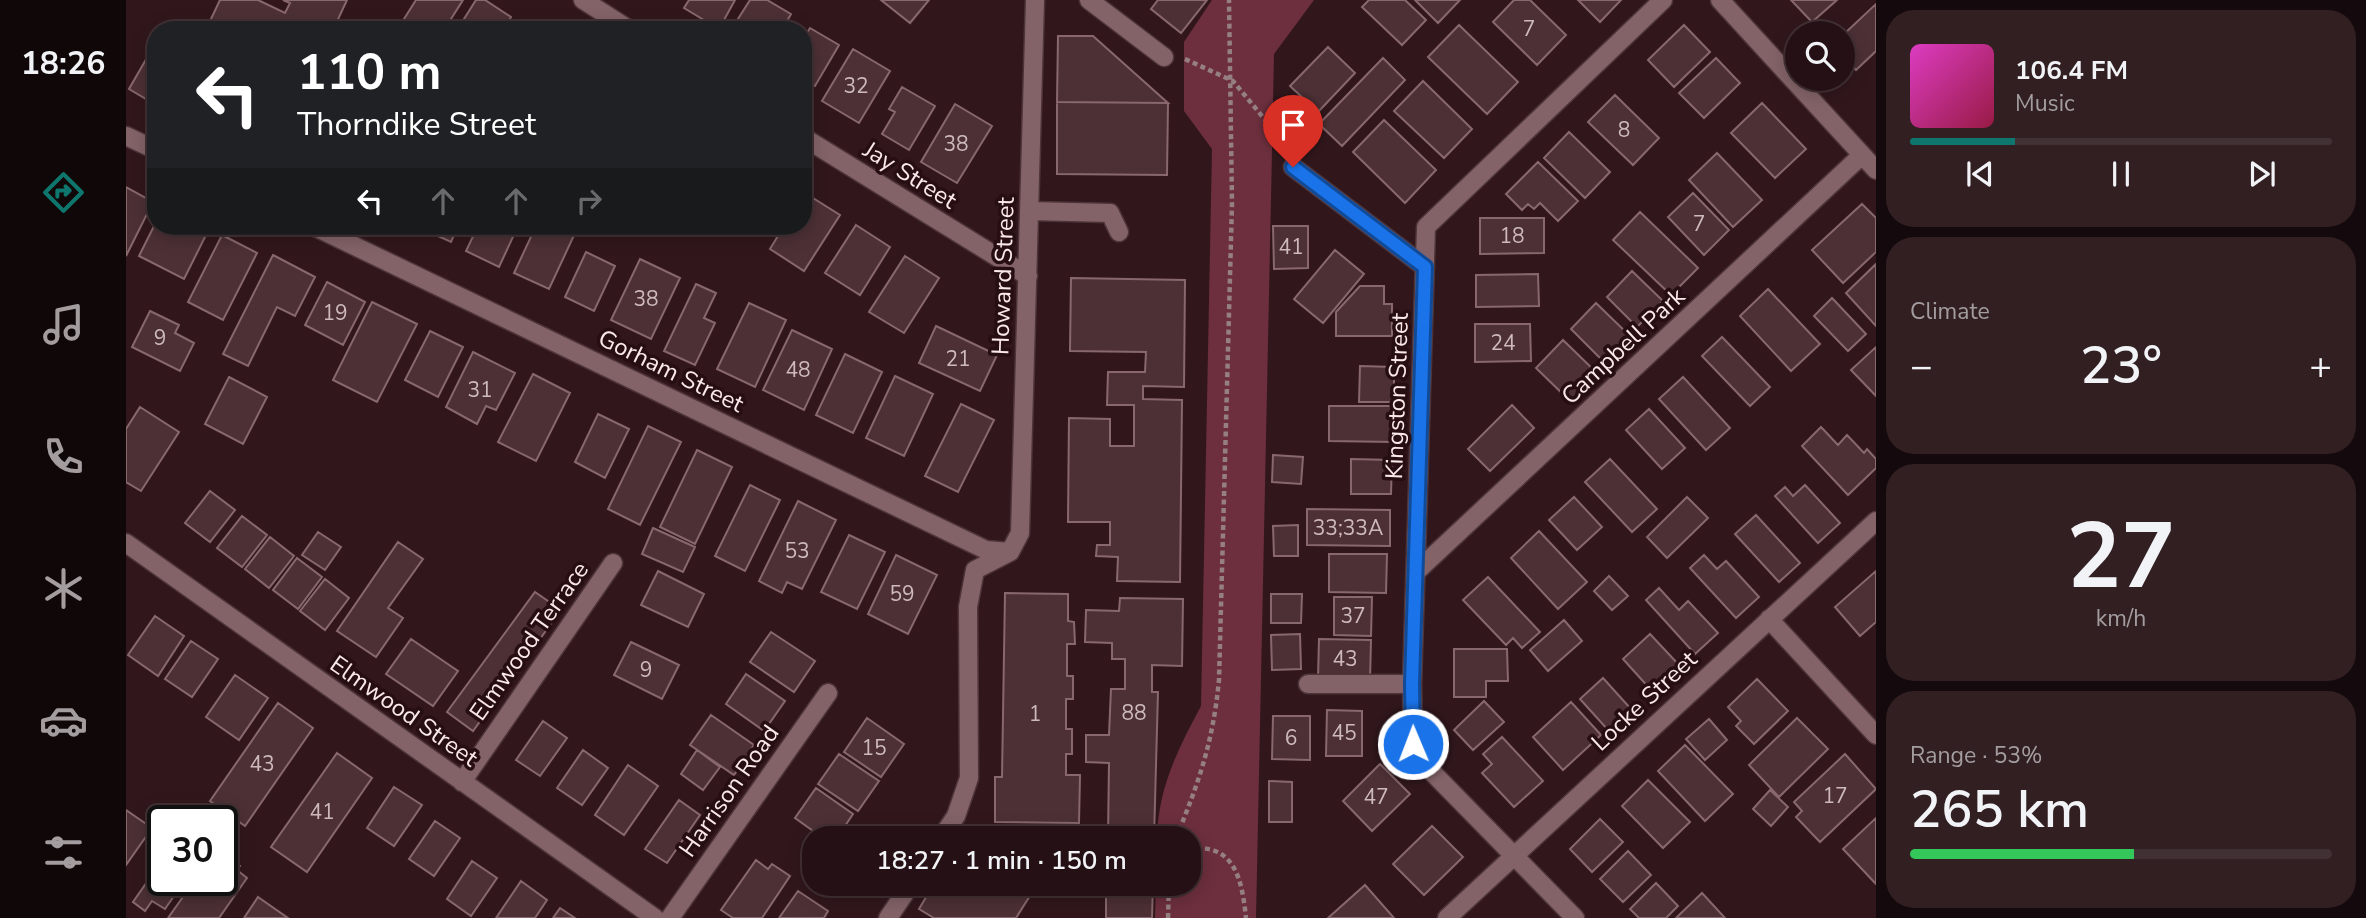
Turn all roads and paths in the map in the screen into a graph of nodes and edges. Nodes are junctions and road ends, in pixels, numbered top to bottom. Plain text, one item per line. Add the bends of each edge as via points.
1 (583, 0) edge
2 (1035, 0) edge
3 (1089, 0) edge
4 (1229, 0) edge
5 (1664, 0) edge
6 (1720, 0) edge
7 (617, 21) edge
8 (1164, 57) joint
9 (1233, 81) junction
10 (126, 136) edge
11 (812, 143) edge
12 (147, 146) edge
13 (1862, 155) junction
14 (1293, 167) joint
15 (1876, 170) edge
16 (1030, 211) junction
17 (1118, 232) dead end
18 (332, 235) edge
19 (1425, 267) junction
20 (1028, 276) junction
21 (1876, 521) edge
22 (126, 543) edge
23 (1010, 552) junction
24 (613, 564) dead end
25 (1417, 570) junction
26 (1769, 618) junction
27 (1308, 684) dead end
28 (1412, 684) junction
29 (828, 693) dead end
30 (1876, 736) edge
31 (462, 782) junction
32 (949, 826) edge
33 (1181, 826) edge
34 (1201, 847) edge
35 (1514, 856) junction
36 (903, 896) edge
37 (1169, 896) edge
38 (655, 918) edge
39 (670, 918) edge
40 (888, 918) edge
41 (1168, 918) edge
42 (1246, 918) edge
43 (1447, 918) edge
44 (1575, 918) edge

1 - 7 street
2 - 16 street, Howard Street
3 - 8 street
4 - 9 path
5 - 19 street, Kingston Street via 1426,227
6 - 13 street
8 - 9 path via 1181,57
9 - 14 path via 1288,147
9 - 33 path via 1219,680 1215,725 1203,773
10 - 12 street
11 - 20 street, Jay Street
13 - 15 street
13 - 25 street, Campbell Park
14 - 19 street
16 - 17 street via 1110,213
16 - 20 street, Howard Street
18 - 23 street, Gorham Street via 986,550
19 - 25 street, Kingston Street
20 - 23 street, Howard Street via 1020,533
21 - 26 street, Locke Street
22 - 31 street, Elmwood Street
23 - 32 street via 975,570 968,607 969,778
24 - 31 street, Elmwood Terrace
25 - 28 street, Kingston Street
26 - 30 street
26 - 35 street, Locke Street
27 - 28 street
28 - 35 street, Kingston Street via 1413,744 1426,766
29 - 39 street, Harrison Road
31 - 38 street, Elmwood Street
34 - 42 path via 1225,855 1242,886
35 - 43 street, Locke Street
35 - 44 street, Kingston Street
36 - 40 street
37 - 41 path

